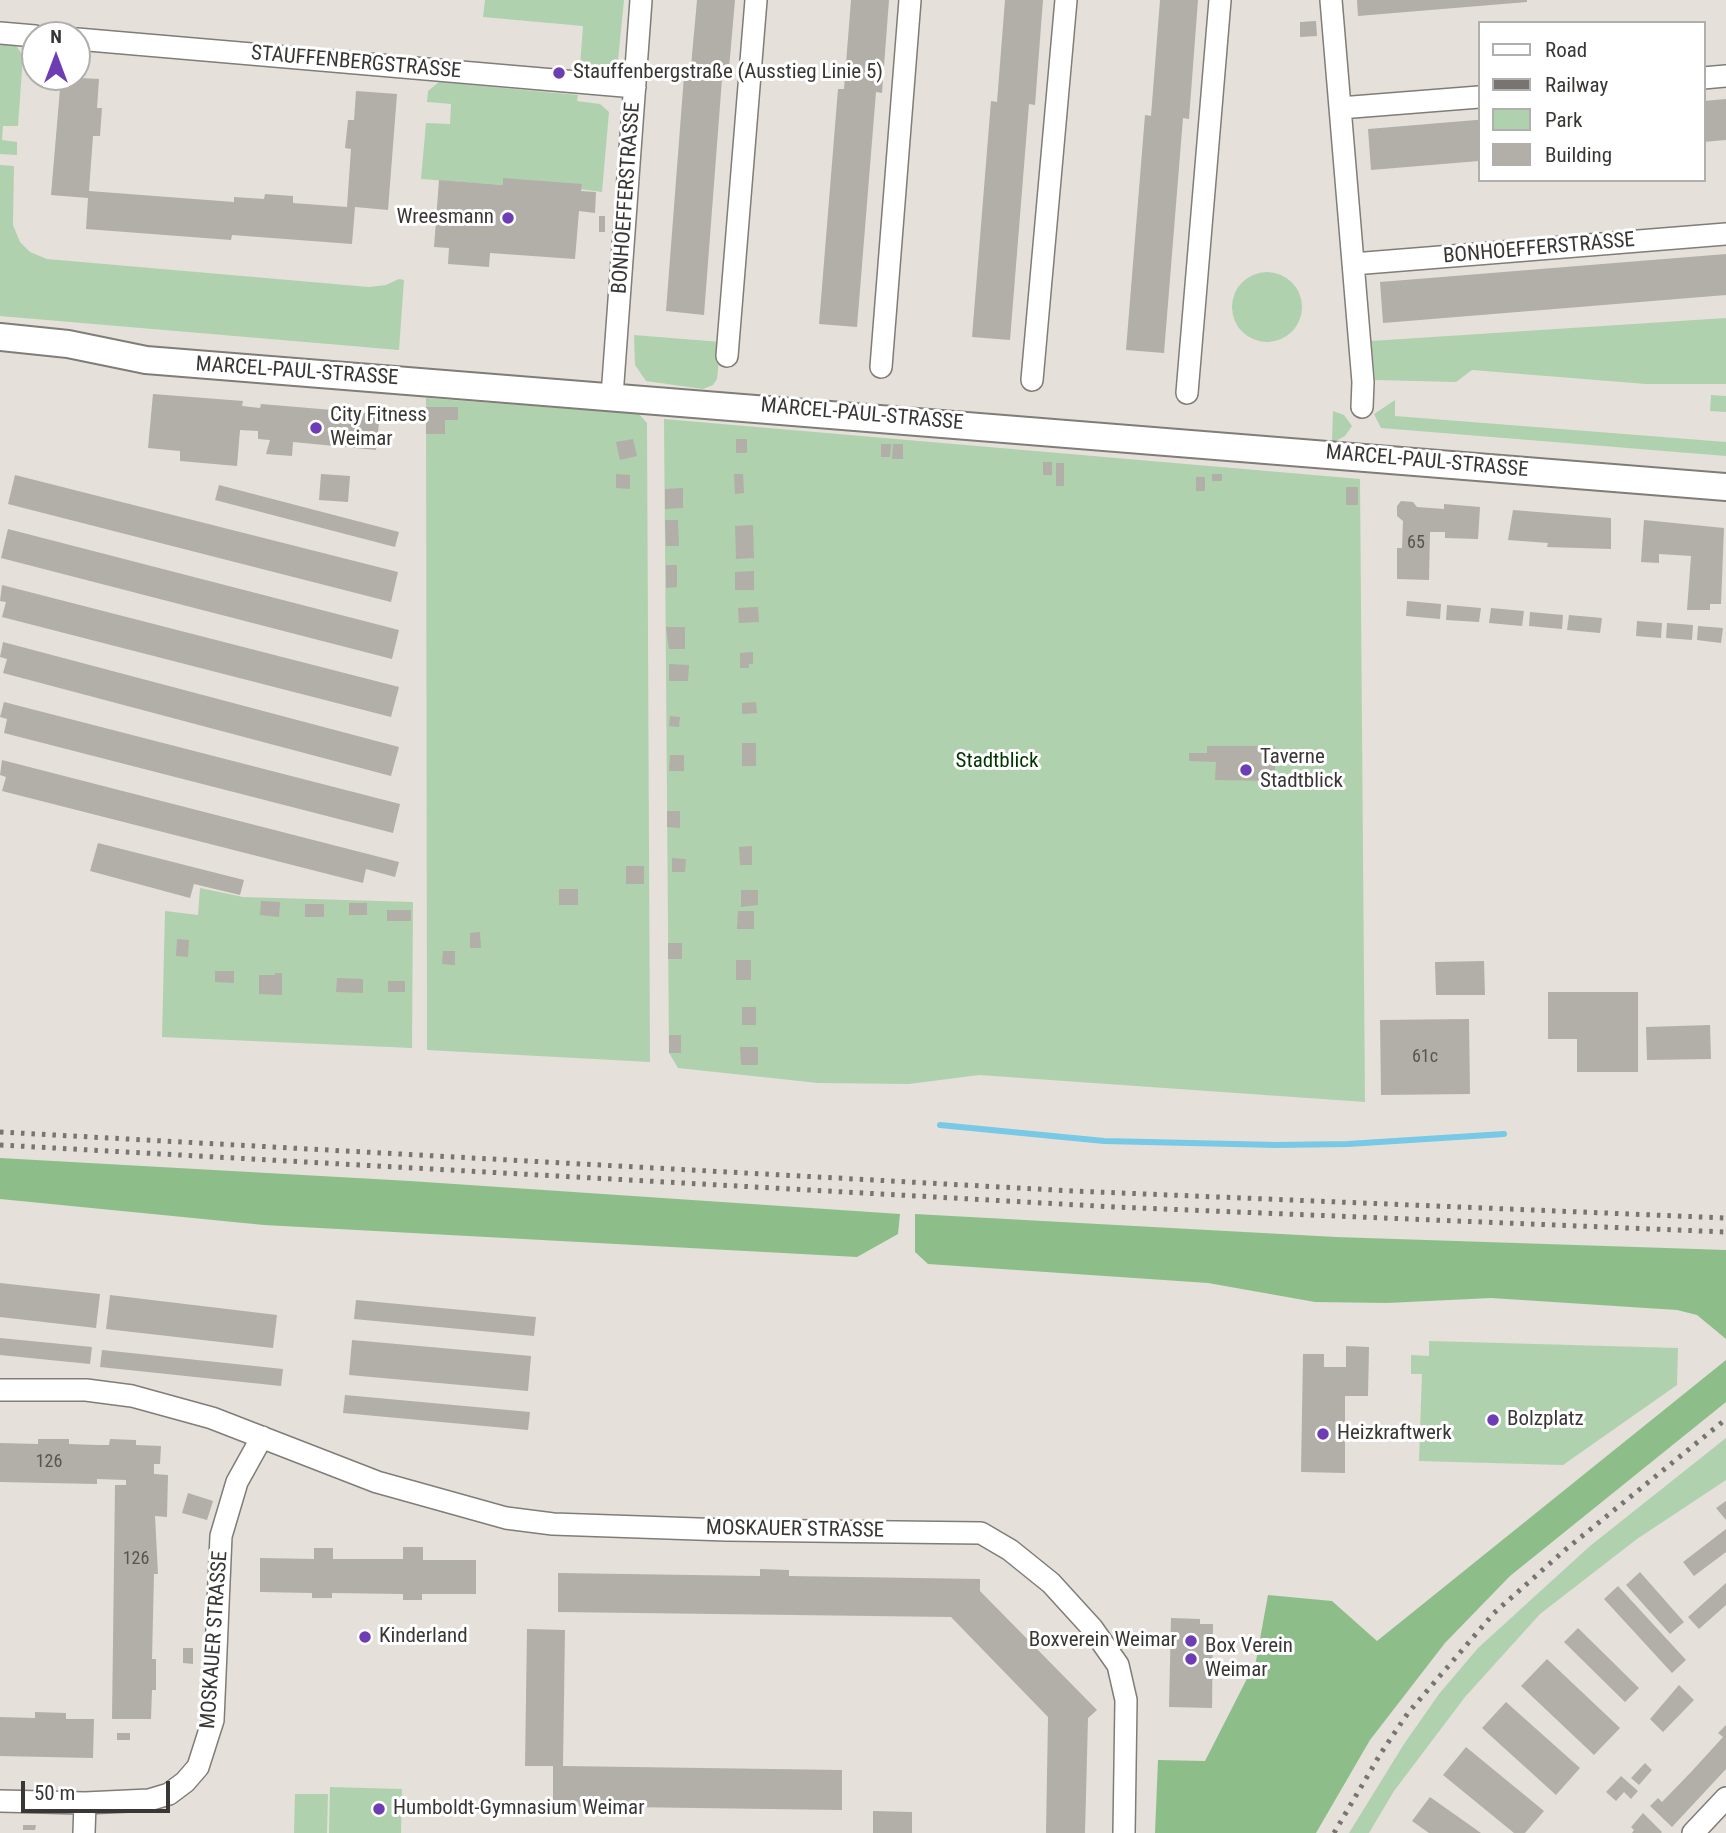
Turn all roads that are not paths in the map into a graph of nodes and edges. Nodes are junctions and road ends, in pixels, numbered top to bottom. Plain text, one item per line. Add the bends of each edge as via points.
1 (641, 0) edge
2 (756, 0) edge
3 (910, 0) edge
4 (1066, 0) edge
5 (1220, 0) edge
6 (1331, 0) edge
7 (0, 33) edge
8 (21, 35) edge
9 (91, 40) edge
10 (1726, 76) edge
11 (1705, 78) edge
12 (635, 87) junction
13 (1478, 97) edge
14 (1340, 108) junction
15 (1726, 234) edge
16 (1353, 264) junction
17 (0, 337) edge
18 (727, 356) dead end
19 (881, 367) dead end
20 (1032, 380) dead end
21 (1187, 393) dead end
22 (612, 396) junction
23 (1362, 407) dead end
24 (1726, 487) edge
25 (0, 1390) edge
26 (262, 1437) junction
27 (1726, 1798) edge
28 (0, 1801) edge
29 (85, 1803) junction
30 (84, 1833) edge
31 (1124, 1833) edge
32 (1693, 1833) edge

1 - 12 street, BONHOEFFERSTRASSE
2 - 18 street
3 - 19 street
4 - 20 street
5 - 21 street
6 - 14 street
7 - 8 street
9 - 12 street, STAUFFENBERGSTRASSE
10 - 11 street
12 - 22 street, BONHOEFFERSTRASSE
13 - 14 street
14 - 16 street
15 - 16 street, BONHOEFFERSTRASSE
16 - 23 street
17 - 22 street, MARCEL-PAUL-STRASSE via 68,344 146,360
22 - 24 street, MARCEL-PAUL-STRASSE
25 - 26 street, MOSKAUER STRASSE via 86,1390 132,1396
26 - 29 street, MOSKAUER STRASSE via 237,1482 222,1536 213,1720 198,1767 186,1783 169,1794 149,1800
26 - 31 street, MOSKAUER STRASSE via 377,1482 506,1518 553,1524 981,1533 1051,1583 1118,1665 1126,1700
27 - 32 street
28 - 29 street, MOSKAUER STRASSE
29 - 30 street

